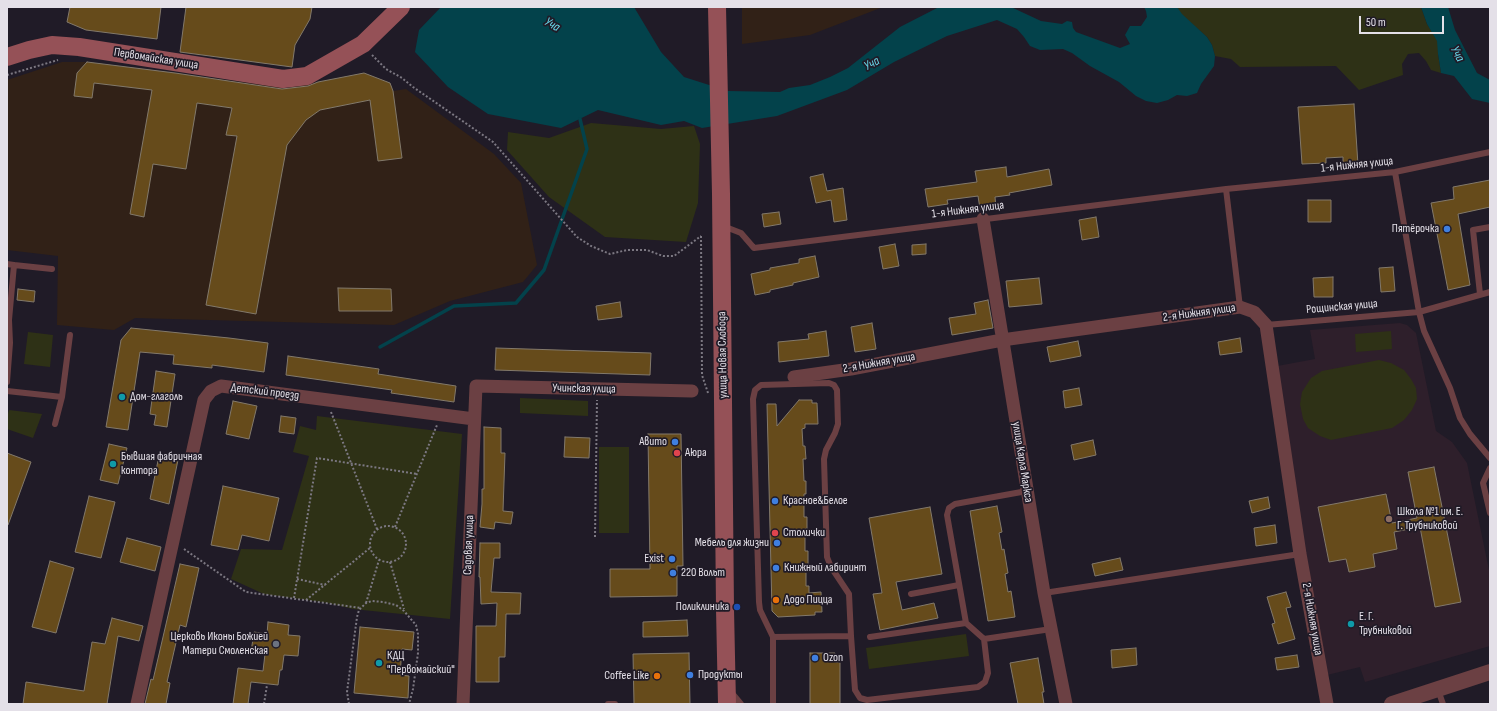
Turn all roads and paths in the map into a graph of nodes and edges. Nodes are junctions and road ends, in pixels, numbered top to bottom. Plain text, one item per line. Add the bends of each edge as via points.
1 (401, 7) edge
2 (717, 7) edge
3 (363, 44) junction
4 (7, 57) edge
5 (1490, 152) edge
6 (1395, 172) junction
7 (1226, 189) junction
8 (983, 219) junction
9 (722, 226) junction
10 (1490, 227) edge
11 (10, 265) edge
12 (52, 270) dead end
13 (1490, 292) edge
14 (1480, 294) junction
15 (1240, 307) junction
16 (1419, 312) junction
17 (1266, 325) junction
18 (70, 335) dead end
19 (1002, 340) junction
20 (794, 377) dead end
21 (7, 382) edge
22 (476, 386) joint
23 (597, 389) junction
24 (7, 391) edge
25 (692, 391) dead end
26 (62, 397) junction
27 (709, 398) dead end
28 (326, 400) junction
29 (442, 415) junction
30 (474, 419) junction
31 (55, 424) dead end
32 (1490, 458) edge
33 (351, 463) junction
34 (1490, 468) edge
35 (417, 474) junction
36 (1027, 491) junction
37 (1490, 513) edge
38 (395, 527) junction
39 (377, 529) junction
40 (595, 537) dead end
41 (173, 542) junction
42 (370, 548) junction
43 (1300, 554) junction
44 (379, 560) junction
45 (390, 562) junction
46 (297, 579) junction
47 (325, 584) junction
48 (959, 585) junction
49 (1044, 593) junction
50 (911, 594) dead end
51 (294, 598) junction
52 (306, 600) junction
53 (366, 603) junction
54 (361, 608) junction
55 (404, 611) junction
56 (966, 623) junction
57 (1051, 628) junction
58 (851, 636) junction
59 (773, 637) junction
60 (870, 637) dead end
61 (984, 639) junction
62 (1490, 672) edge
63 (267, 685) dead end
64 (727, 696) edge
65 (1440, 696) edge
66 (137, 704) edge
67 (264, 704) edge
68 (349, 704) edge
69 (409, 704) edge
70 (463, 704) edge
71 (608, 704) edge
72 (615, 704) edge
73 (741, 704) edge
74 (773, 704) edge
75 (1066, 704) edge
76 (1327, 704) edge
77 (1392, 704) edge

1 - 3 main road
2 - 9 main road, улица Новая Слобода
3 - 4 main road, Первомайская улица via 307,76 283,78 79,47 52,45
3 - 27 path via 386,68 493,142 577,237 591,246 610,254 627,250 647,250 663,256 674,256 701,236 702,376
5 - 6 lane, 1-я Нижняя улица
6 - 7 lane, 1-я Нижняя улица
6 - 16 lane
7 - 8 lane, 1-я Нижняя улица
7 - 15 lane
8 - 9 lane, 1-я Нижняя улица via 754,248 741,233
8 - 19 street, улица Карла Маркса
9 - 64 main road, улица Новая Слобода
10 - 14 lane via 1473,230
11 - 12 lane
11 - 21 lane
13 - 14 lane, Рощинская улица
14 - 16 lane, Рощинская улица
15 - 17 street, 2-я Нижняя улица via 1254,312
15 - 19 street, 2-я Нижняя улица
16 - 17 lane, Рощинская улица
16 - 32 lane via 1424,332 1450,388 1460,418
17 - 43 street, 2-я Нижняя улица
18 - 26 lane
19 - 20 street, 2-я Нижняя улица via 851,369
19 - 36 street, улица Карла Маркса
22 - 23 street, Учинская улица
22 - 30 street, Садовая улица
23 - 25 street, Учинская улица
23 - 40 path
24 - 26 lane
26 - 31 lane
28 - 29 street, Детский проезд
28 - 33 path
28 - 41 street, Детский проезд via 221,386 211,391 204,400
29 - 30 street, Детский проезд
29 - 35 path
30 - 70 street, Садовая улица
33 - 35 path
33 - 39 path
33 - 46 path via 317,458
34 - 37 lane via 1483,483
35 - 38 path
36 - 48 lane via 955,504 949,508 947,515
36 - 49 street, улица Карла Маркса
38 - 39 path
38 - 45 path via 404,535 406,547 400,557
39 - 42 path via 370,539
41 - 51 path via 246,592
41 - 66 street, Детский проезд
42 - 44 path
42 - 47 path
43 - 49 lane
43 - 76 street, 2-я Нижняя улица
44 - 45 path
44 - 53 path
45 - 55 path
46 - 47 path
46 - 51 path
47 - 52 path
48 - 50 lane
48 - 56 lane
49 - 57 street, улица Карла Маркса
51 - 52 path
52 - 54 path
53 - 54 path
53 - 55 path via 383,602 396,605
54 - 68 path via 357,617 346,692
55 - 69 path via 416,625 418,634 418,653
56 - 60 lane
56 - 61 lane
57 - 61 lane
57 - 75 street, улица Карла Маркса
58 - 59 lane
58 - 59 lane via 849,594 828,563 827,557 824,459 838,424 837,390 829,383 761,385 755,390 753,398 759,602 760,610
58 - 61 lane via 855,690 860,698 867,700 978,687 985,682 988,673
59 - 74 lane
62 - 65 street
63 - 67 path
64 - 73 lane
65 - 77 street
71 - 72 lane

